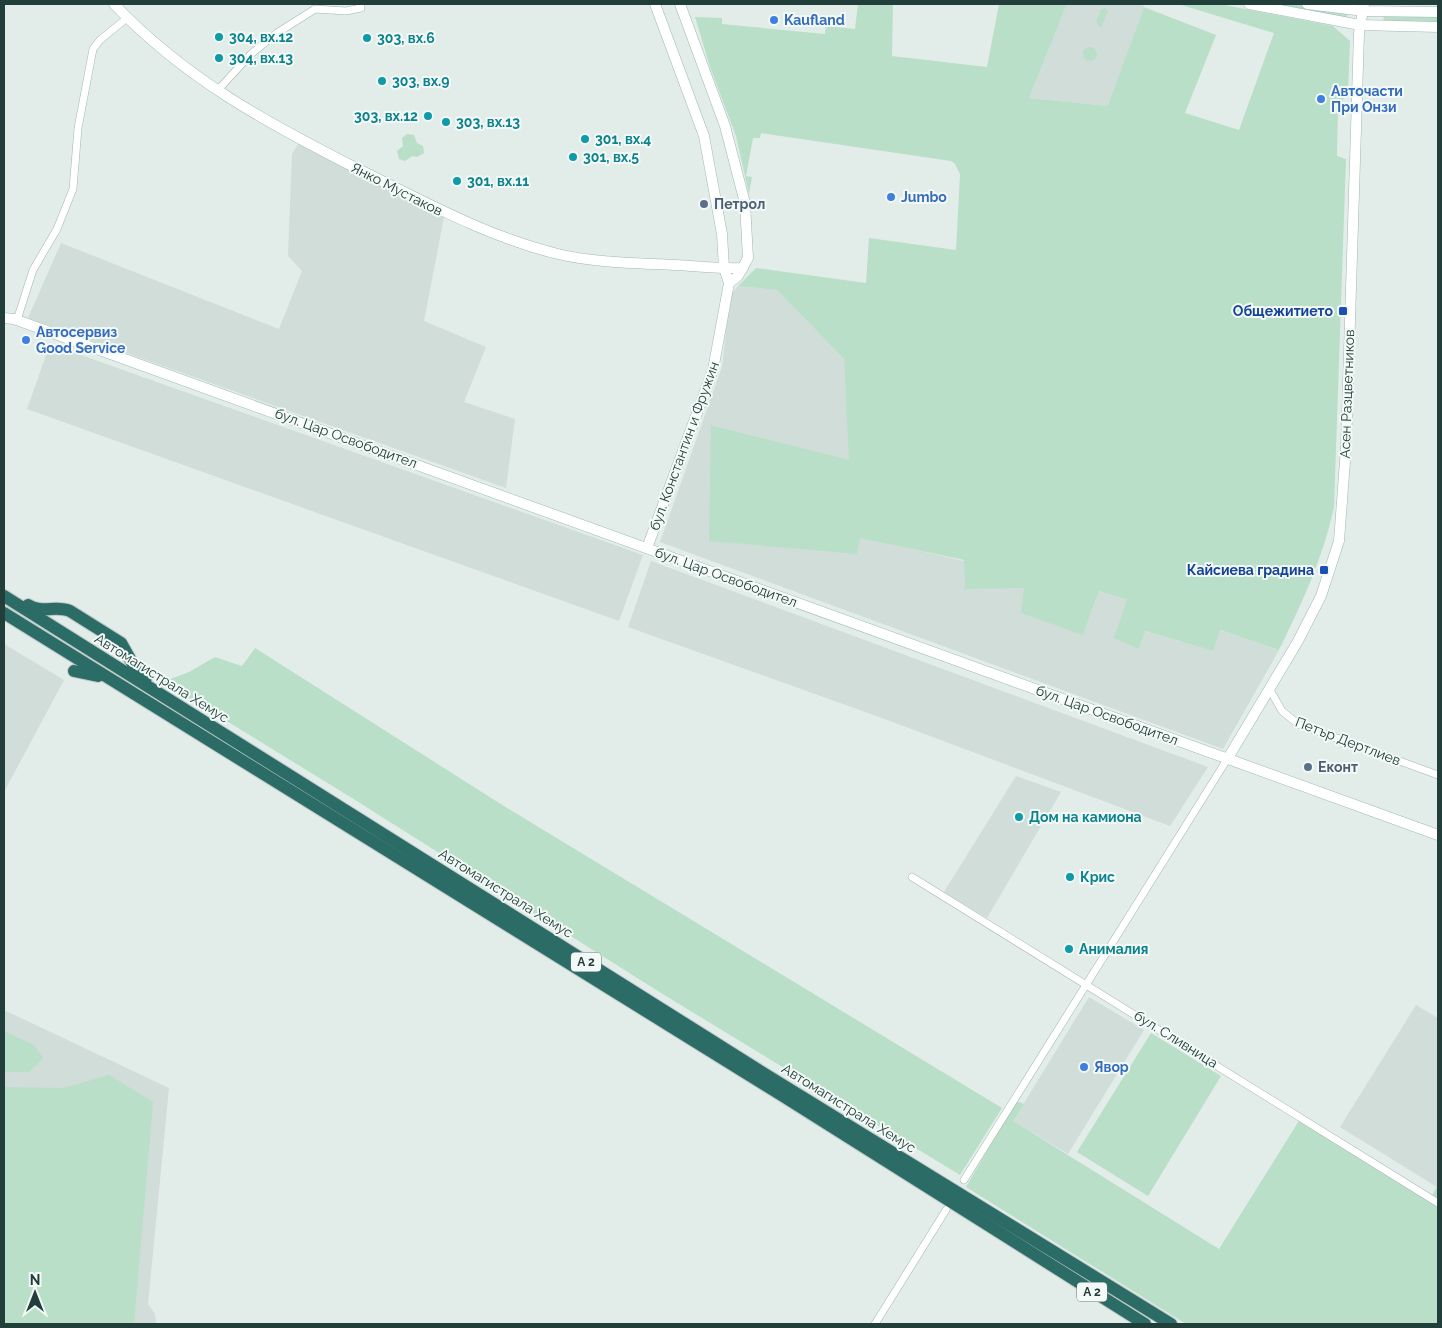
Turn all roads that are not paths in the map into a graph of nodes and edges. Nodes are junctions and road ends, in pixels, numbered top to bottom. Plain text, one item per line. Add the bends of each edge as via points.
1 (114, 4) edge
2 (360, 4) edge
3 (655, 4) edge
4 (680, 4) edge
5 (1249, 4) edge
6 (1306, 4) edge
7 (1364, 7) edge
8 (1438, 12) edge
9 (127, 18) junction
10 (1360, 25) junction
11 (1438, 27) edge
12 (217, 91) junction
13 (724, 268) junction
14 (743, 268) junction
15 (729, 284) junction
16 (4, 311) edge
17 (11, 319) edge
18 (647, 548) junction
19 (4, 590) edge
20 (4, 596) edge
21 (4, 613) edge
22 (74, 671) dead end
23 (110, 679) junction
24 (1270, 690) junction
25 (228, 737) junction
26 (1228, 758) junction
27 (1438, 775) edge
28 (1438, 835) edge
29 (912, 877) dead end
30 (1088, 985) junction
31 (964, 1180) dead end
32 (1438, 1203) edge
33 (946, 1210) dead end
34 (875, 1324) edge
35 (1144, 1324) edge
36 (1171, 1324) edge

1 - 9 street, Янко Мустаков
2 - 12 street via 361,8 346,11 316,9 251,54
3 - 13 street, бул. Константин и Фружин via 704,136 722,234
4 - 14 street via 725,126 745,203 748,258
5 - 10 street
6 - 7 street
7 - 8 street
7 - 10 street, Асен Разцветников
9 - 12 street, Янко Мустаков
9 - 17 street via 93,49 78,128 73,189 57,229 33,270
10 - 11 street
10 - 24 street, Асен Разцветников via 1346,448 1339,541 1321,596
12 - 13 street, Янко Мустаков via 309,145 443,212 504,237 560,255
13 - 14 street, Янко Мустаков
13 - 15 street, бул. Константин и Фружин
14 - 15 street
15 - 18 street, бул. Константин и Фружин via 713,370
16 - 17 street, бул. Цар Освободител
17 - 18 street, бул. Цар Освободител
18 - 26 street, бул. Цар Освободител
19 - 25 highway via 34,608 70,611 121,643 138,673 223,726
20 - 25 highway, Автомагистрала Хемус / A 2
21 - 23 highway, Автомагистрала Хемус / A 2
22 - 23 highway
23 - 35 highway, Автомагистрала Хемус / A 2
24 - 26 street, Асен Разцветников
24 - 27 street, Петър Дертлиев via 1282,712 1298,724
25 - 36 highway, Автомагистрала Хемус / A 2
26 - 28 street, бул. Цар Освободител
26 - 30 street
29 - 30 street, бул. Сливница
30 - 31 street
30 - 32 street, бул. Сливница
33 - 34 street

